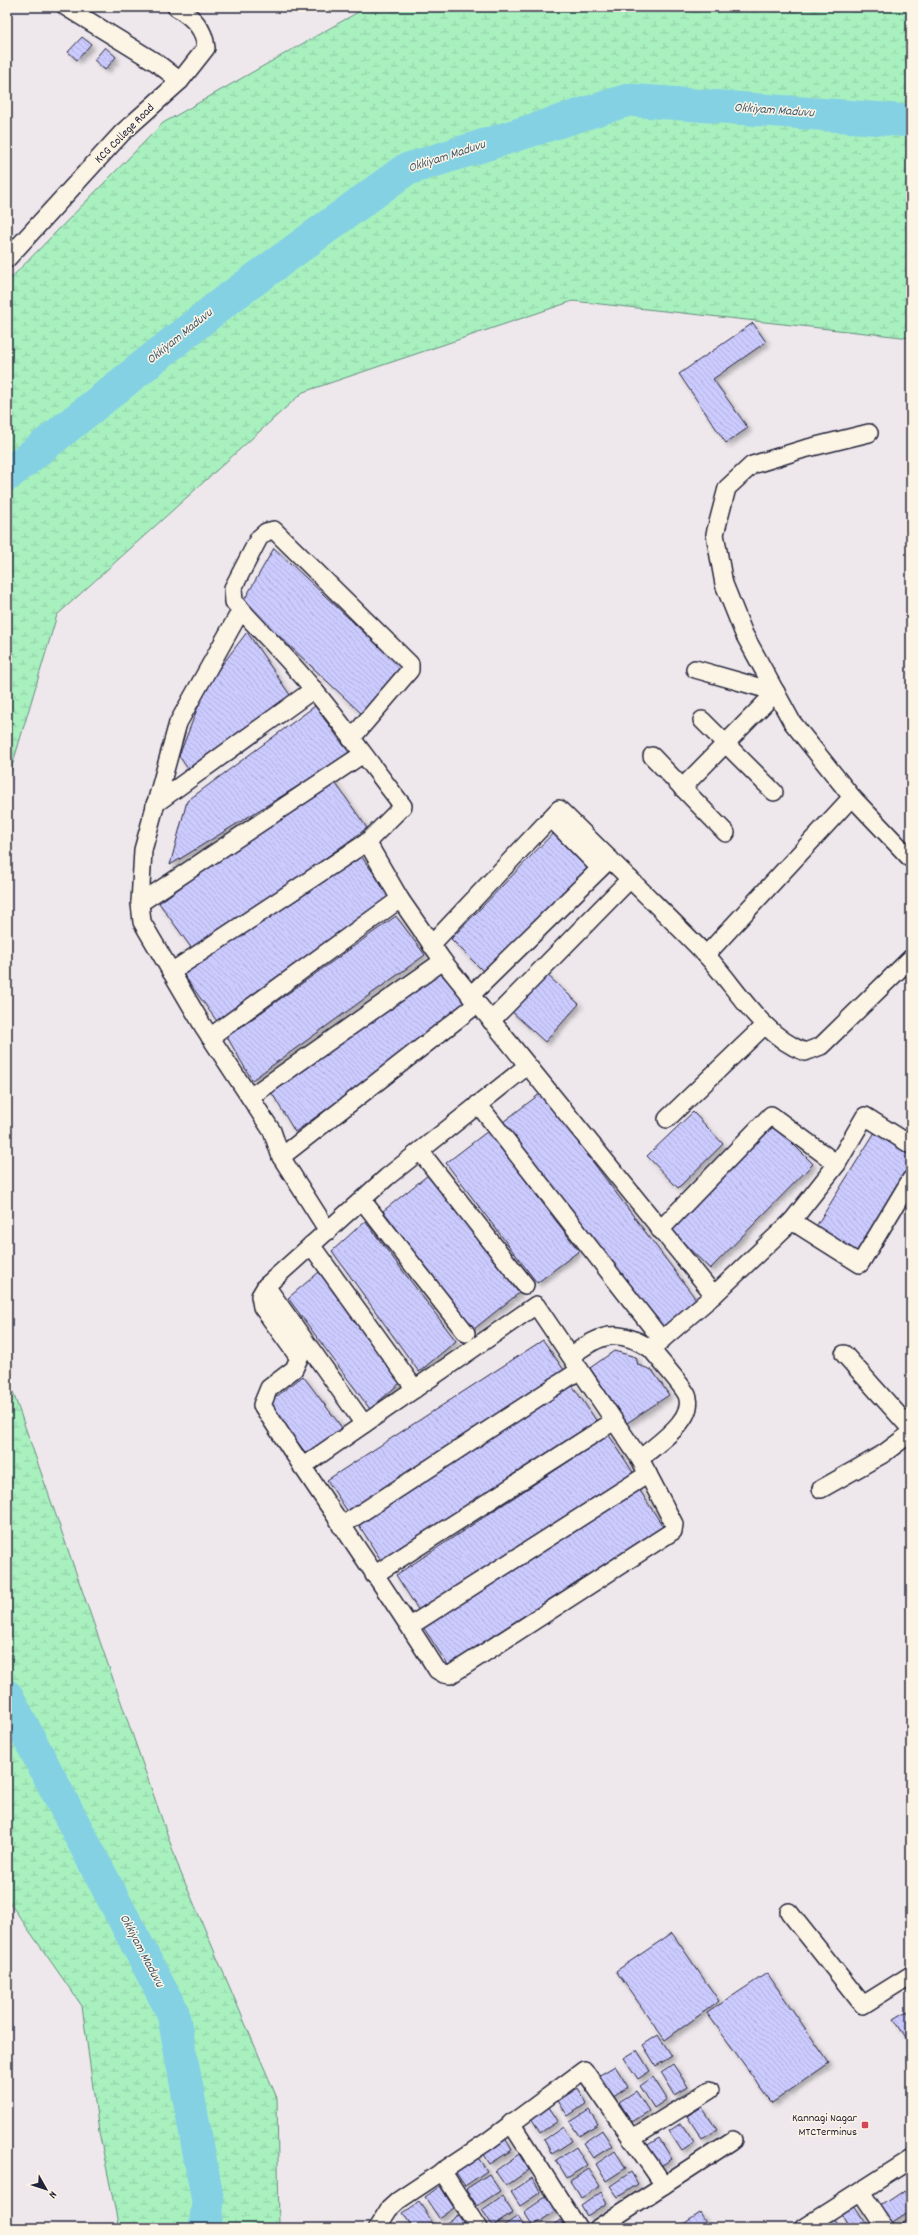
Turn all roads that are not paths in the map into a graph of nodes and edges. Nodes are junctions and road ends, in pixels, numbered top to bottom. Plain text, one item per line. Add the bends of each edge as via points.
1 (66, 7) edge
2 (176, 7) edge
3 (180, 81) junction
4 (7, 259) edge
5 (869, 434) dead end
6 (241, 610) junction
7 (695, 669) dead end
8 (314, 689) junction
9 (776, 692) junction
10 (702, 720) dead end
11 (351, 739) junction
12 (725, 744) junction
13 (363, 754) junction
14 (652, 756) dead end
15 (682, 788) junction
16 (774, 792) dead end
17 (852, 797) junction
18 (155, 804) junction
19 (726, 833) dead end
20 (367, 842) junction
21 (911, 859) edge
22 (605, 863) junction
23 (630, 879) junction
24 (400, 899) junction
25 (140, 903) junction
26 (432, 945) junction
27 (706, 955) junction
28 (911, 958) edge
29 (443, 962) junction
30 (171, 972) junction
31 (474, 1000) junction
32 (491, 1021) junction
33 (765, 1024) junction
34 (210, 1037) junction
35 (527, 1066) junction
36 (250, 1097) junction
37 (478, 1104) junction
38 (668, 1119) dead end
39 (911, 1145) edge
40 (420, 1151) junction
41 (281, 1157) junction
42 (836, 1164) junction
43 (911, 1179) edge
44 (362, 1200) junction
45 (792, 1221) junction
46 (660, 1230) junction
47 (328, 1231) junction
48 (311, 1246) junction
49 (525, 1285) dead end
50 (266, 1286) junction
51 (714, 1295) junction
52 (466, 1333) dead end
53 (656, 1344) junction
54 (844, 1354) dead end
55 (571, 1356) junction
56 (580, 1370) junction
57 (415, 1389) junction
58 (614, 1421) junction
59 (364, 1424) junction
60 (911, 1429) edge
61 (911, 1433) edge
62 (640, 1459) junction
63 (302, 1467) junction
64 (648, 1474) junction
65 (821, 1489) dead end
66 (341, 1526) junction
67 (374, 1574) junction
68 (410, 1626) junction
69 (789, 1912) dead end
70 (911, 1975) edge
71 (710, 2090) dead end
72 (511, 2123) junction
73 (631, 2139) junction
74 (733, 2140) dead end
75 (911, 2159) edge
76 (442, 2171) junction
77 (664, 2185) junction
78 (861, 2192) junction
79 (380, 2226) edge
80 (479, 2228) edge
81 (578, 2228) edge
82 (598, 2228) edge
83 (803, 2228) edge
84 (885, 2228) edge

1 - 3 street via 157,63
2 - 3 street, KCG College Road via 194,19 205,37 206,48
3 - 4 street, KCG College Road via 122,134
5 - 9 street via 804,449 752,465 727,488 715,534 724,584 744,634
6 - 8 street
6 - 11 street via 234,602 233,588 259,538 274,530 410,664 410,670
6 - 18 street via 178,723
7 - 9 street
8 - 11 street
8 - 18 street
9 - 12 street
9 - 17 street via 792,722
10 - 12 street
11 - 13 street
12 - 15 street
12 - 16 street
13 - 20 street via 403,806
13 - 25 street
14 - 15 street
15 - 19 street
17 - 21 street
17 - 27 street
18 - 25 street via 143,850
20 - 24 street
20 - 30 street
22 - 23 street
22 - 26 street via 559,809
22 - 31 street
23 - 27 street
23 - 32 street
24 - 26 street
24 - 34 street
25 - 30 street via 142,922
26 - 29 street
27 - 33 street
28 - 33 street via 822,1046 805,1052 794,1048
29 - 31 street
29 - 36 street
30 - 34 street
31 - 32 street
31 - 41 street
32 - 35 street
33 - 38 street
34 - 36 street
35 - 37 street
35 - 46 street
36 - 41 street via 272,1131
37 - 40 street
37 - 53 street
39 - 42 street via 865,1116
40 - 44 street
40 - 49 street
41 - 47 street
42 - 45 street
42 - 46 street via 771,1115
43 - 45 street via 860,1264
44 - 47 street
44 - 52 street
45 - 51 street
46 - 51 street
47 - 48 street
48 - 50 street
48 - 57 street
50 - 59 street
50 - 63 street via 260,1296 262,1307 299,1358 294,1369 269,1388 262,1405
51 - 53 street
53 - 55 street via 609,1335 593,1340
53 - 62 street via 687,1396 687,1412 680,1425
54 - 60 street
55 - 56 street
55 - 57 street via 536,1305
56 - 58 street
56 - 66 street
57 - 59 street
58 - 62 street
58 - 67 street
59 - 63 street
61 - 65 street via 883,1454
62 - 64 street
63 - 66 street
64 - 68 street
64 - 68 street via 674,1524 673,1531 450,1675 437,1670
66 - 67 street
67 - 68 street
69 - 70 street via 863,2005
71 - 73 street
72 - 73 street via 584,2070
72 - 76 street
72 - 81 street
73 - 77 street
74 - 77 street
75 - 78 street
76 - 79 street via 399,2200 389,2209
76 - 80 street
77 - 82 street
78 - 83 street
78 - 84 street

